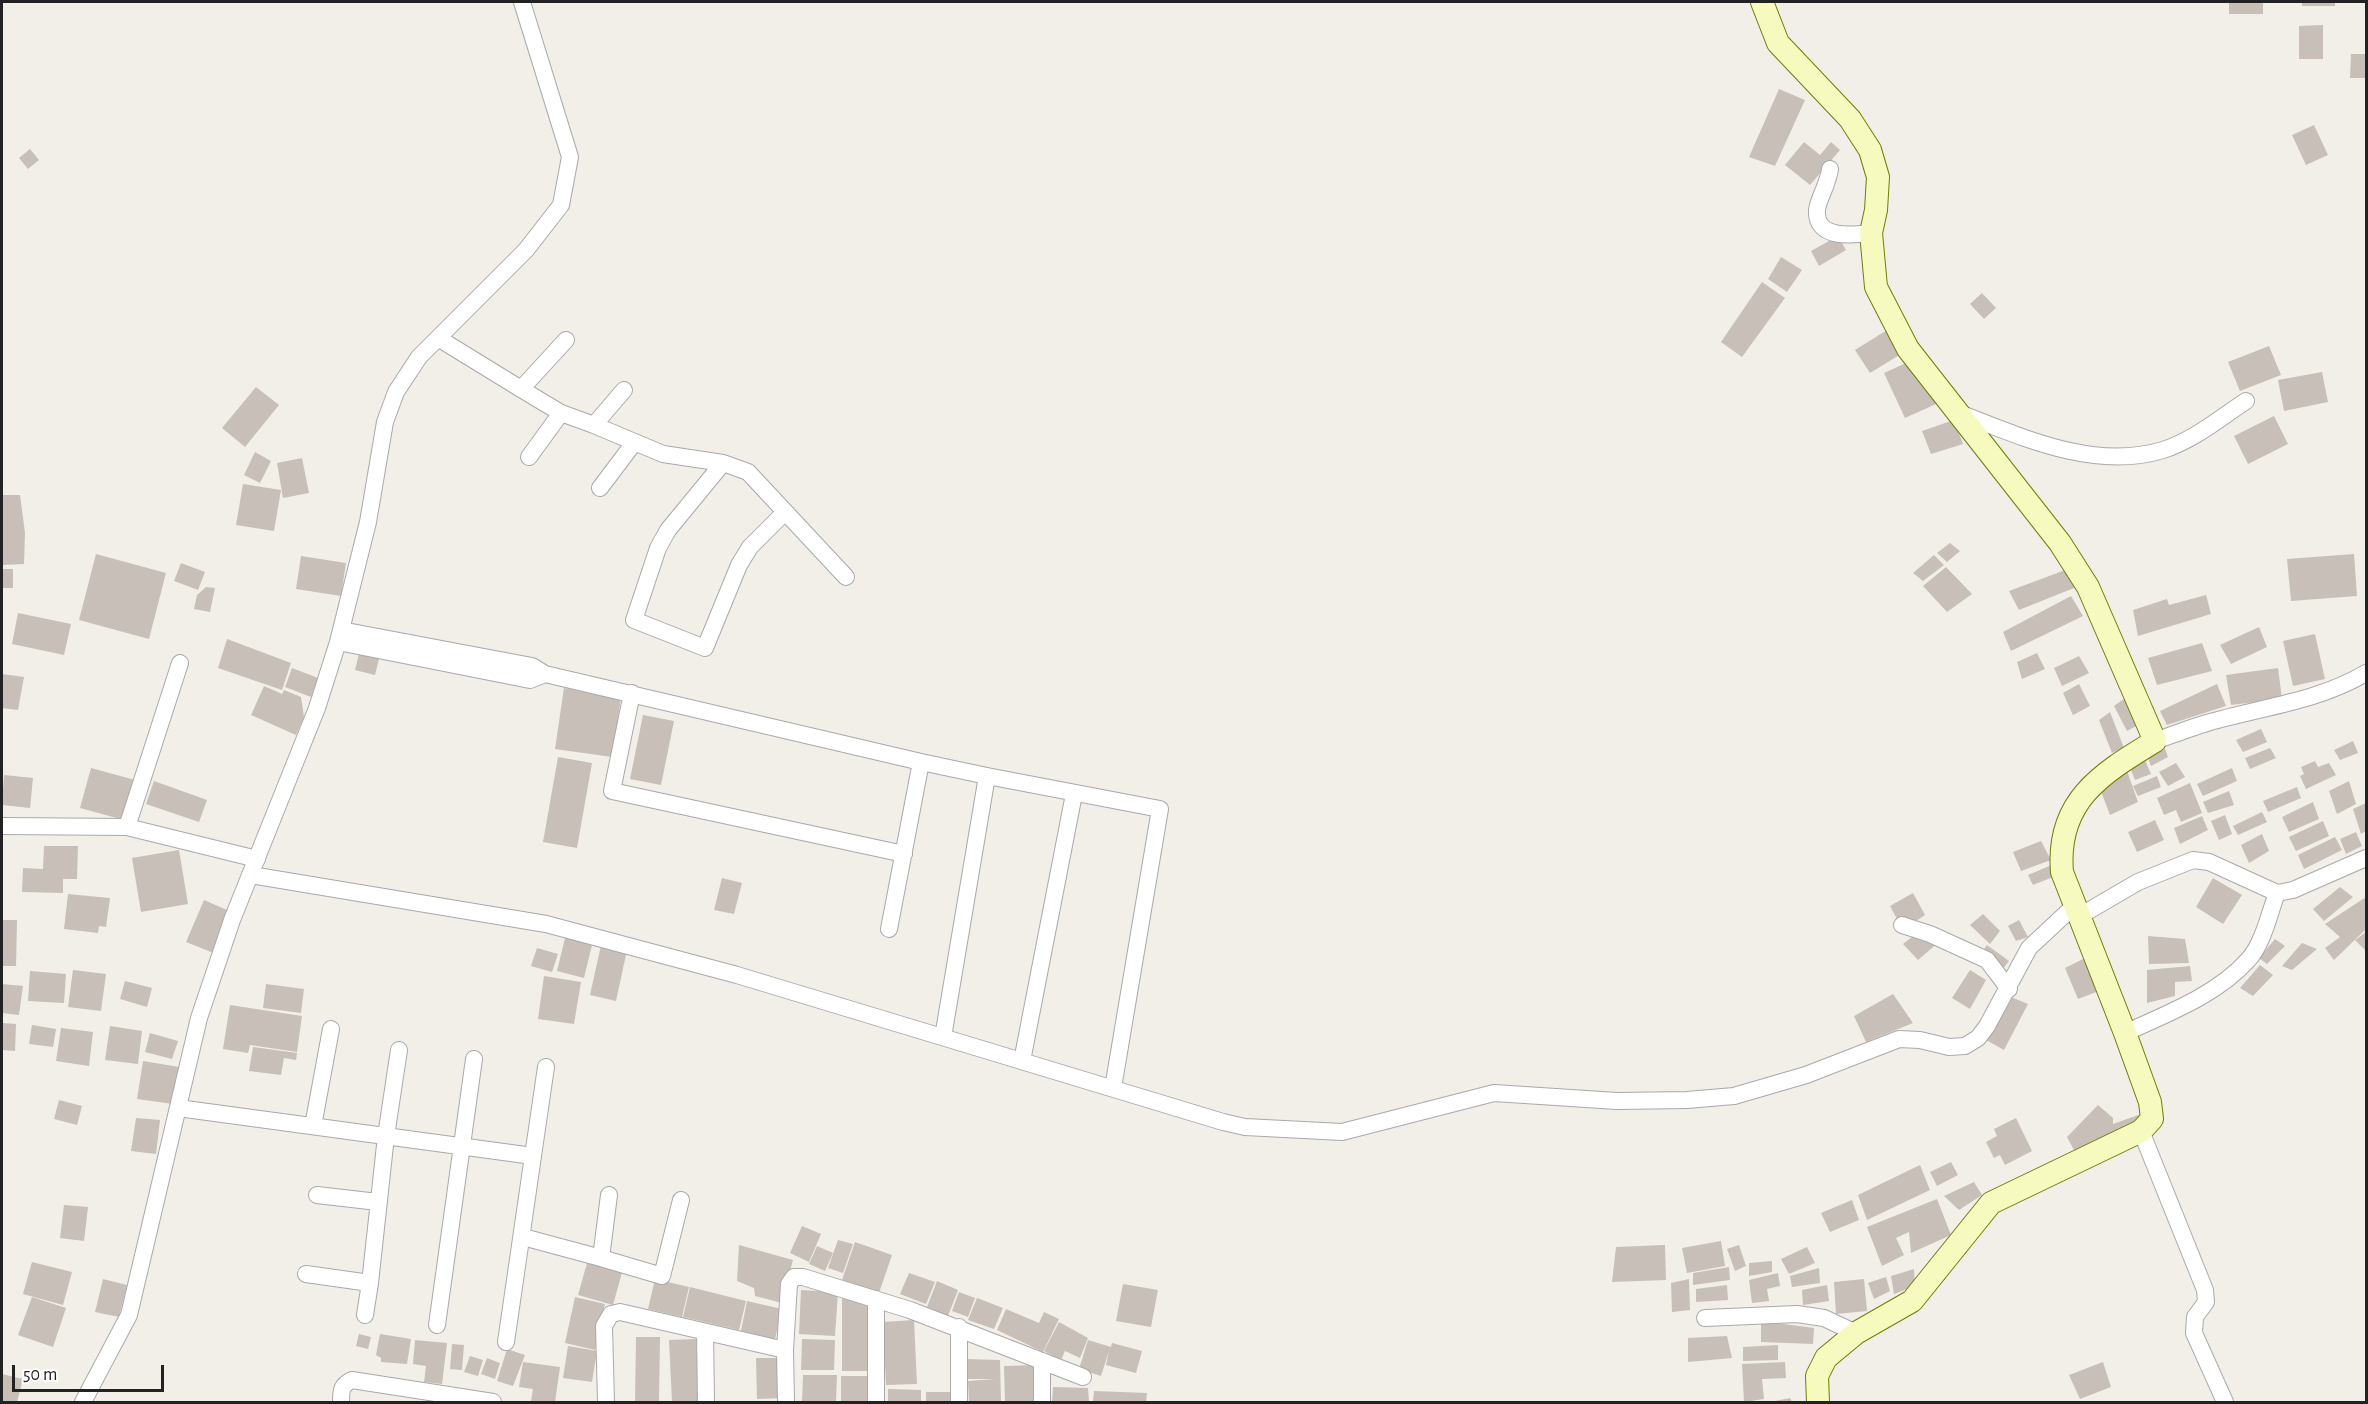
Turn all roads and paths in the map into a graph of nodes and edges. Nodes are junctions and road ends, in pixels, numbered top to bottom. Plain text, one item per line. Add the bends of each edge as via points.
1 (522, 2) edge
2 (1762, 2) edge
3 (1830, 169) dead end
4 (1871, 233) junction
5 (438, 338) junction
6 (566, 340) dead end
7 (521, 389) junction
8 (624, 390) dead end
9 (2246, 401) dead end
10 (561, 412) junction
11 (1958, 413) junction
12 (594, 425) junction
13 (634, 443) junction
14 (529, 457) dead end
15 (723, 463) junction
16 (600, 488) dead end
17 (785, 512) junction
18 (846, 577) dead end
19 (340, 636) junction
20 (180, 663) dead end
21 (2367, 673) edge
22 (632, 693) junction
23 (2155, 741) junction
24 (921, 762) junction
25 (987, 776) junction
26 (1074, 794) junction
27 (2, 826) edge
28 (127, 827) junction
29 (904, 854) junction
30 (2367, 858) edge
31 (257, 859) junction
32 (250, 875) junction
33 (2277, 893) junction
34 (2076, 912) junction
35 (1902, 925) dead end
36 (889, 929) dead end
37 (2009, 989) junction
38 (331, 1029) dead end
39 (2125, 1033) junction
40 (943, 1037) junction
41 (399, 1050) dead end
42 (474, 1059) dead end
43 (1022, 1061) junction
44 (546, 1067) dead end
45 (1113, 1088) junction
46 (178, 1108) junction
47 (313, 1126) junction
48 (2141, 1131) junction
49 (386, 1136) junction
50 (462, 1146) junction
51 (532, 1156) junction
52 (317, 1195) dead end
53 (609, 1195) dead end
54 (681, 1200) dead end
55 (378, 1202) junction
56 (523, 1237) junction
57 (601, 1258) junction
58 (306, 1274) dead end
59 (370, 1283) junction
60 (876, 1299) junction
61 (365, 1316) dead end
62 (1705, 1318) dead end
63 (437, 1325) dead end
64 (959, 1327) junction
65 (705, 1332) junction
66 (1856, 1333) junction
67 (506, 1342) dead end
68 (785, 1350) junction
69 (1042, 1361) junction
70 (1083, 1377) dead end
71 (427, 1397) edge
72 (83, 1402) edge
73 (341, 1402) edge
74 (493, 1402) edge
75 (606, 1402) edge
76 (706, 1402) edge
77 (786, 1402) edge
78 (876, 1402) edge
79 (959, 1402) edge
80 (1042, 1402) edge
81 (1818, 1402) edge
82 (2225, 1402) edge

1 - 5 street via 570,157 561,205 526,250
2 - 4 street via 1778,43 1850,119 1870,150 1878,177
3 - 4 street via 1817,210 1821,223 1843,237
4 - 11 street via 1876,287 1908,349
5 - 7 street
5 - 19 street via 406,374 385,422 368,522
6 - 7 street
7 - 10 street
8 - 12 street
9 - 11 street via 2164,450 2127,458 2049,446
10 - 12 street
10 - 14 street
11 - 23 street via 2060,543 2088,587
12 - 13 street
13 - 15 street via 663,454
13 - 16 street
15 - 17 street via 748,472
15 - 17 street via 663,539 634,620 705,648 739,565 750,547
17 - 18 street
19 - 22 street via 530,680 545,674
19 - 31 street via 317,708
20 - 28 street
21 - 23 street via 2350,683 2283,706 2208,723
22 - 24 street
22 - 29 street via 612,791
23 - 34 street via 2107,770 2070,812 2060,852 2062,872
24 - 25 street
24 - 29 street
25 - 26 street
25 - 40 street
26 - 43 street
26 - 45 street via 1160,809
27 - 28 street
28 - 31 street
29 - 36 street
30 - 33 street via 2293,890
31 - 32 street
32 - 40 street via 546,924 737,975
32 - 46 street via 205,996
33 - 34 street via 2208,862 2193,860
33 - 39 street via 2249,960 2184,1006
34 - 37 street via 2029,948
34 - 39 street
35 - 37 street via 1987,960
37 - 45 street via 1982,1032 1965,1046 1899,1039 1795,1079 1734,1095 1617,1101 1494,1093 1342,1131 1245,1127
38 - 47 street
39 - 48 street via 2153,1113 2150,1124
40 - 43 street
41 - 49 street
42 - 50 street
43 - 45 street
44 - 51 street
46 - 47 street
46 - 72 street via 129,1315
47 - 49 street
48 - 66 street via 1990,1203 1912,1301
48 - 82 street via 2205,1290 2206,1302 2195,1317 2194,1333
49 - 50 street
49 - 55 street
50 - 51 street
50 - 63 street
51 - 56 street
52 - 55 street
53 - 57 street
54 - 57 street via 662,1276
55 - 59 street
56 - 57 street
56 - 67 street
58 - 59 street
59 - 61 street
60 - 64 street
60 - 68 street via 803,1276 794,1277 789,1284
60 - 78 street
62 - 66 street via 1797,1314 1824,1318
64 - 69 street
64 - 79 street
65 - 68 street
65 - 75 street via 620,1312 611,1314 604,1326
65 - 76 street
66 - 81 street via 1826,1358 1817,1376
68 - 77 street
69 - 70 street
69 - 80 street
71 - 73 street via 352,1380 341,1391
71 - 74 street

